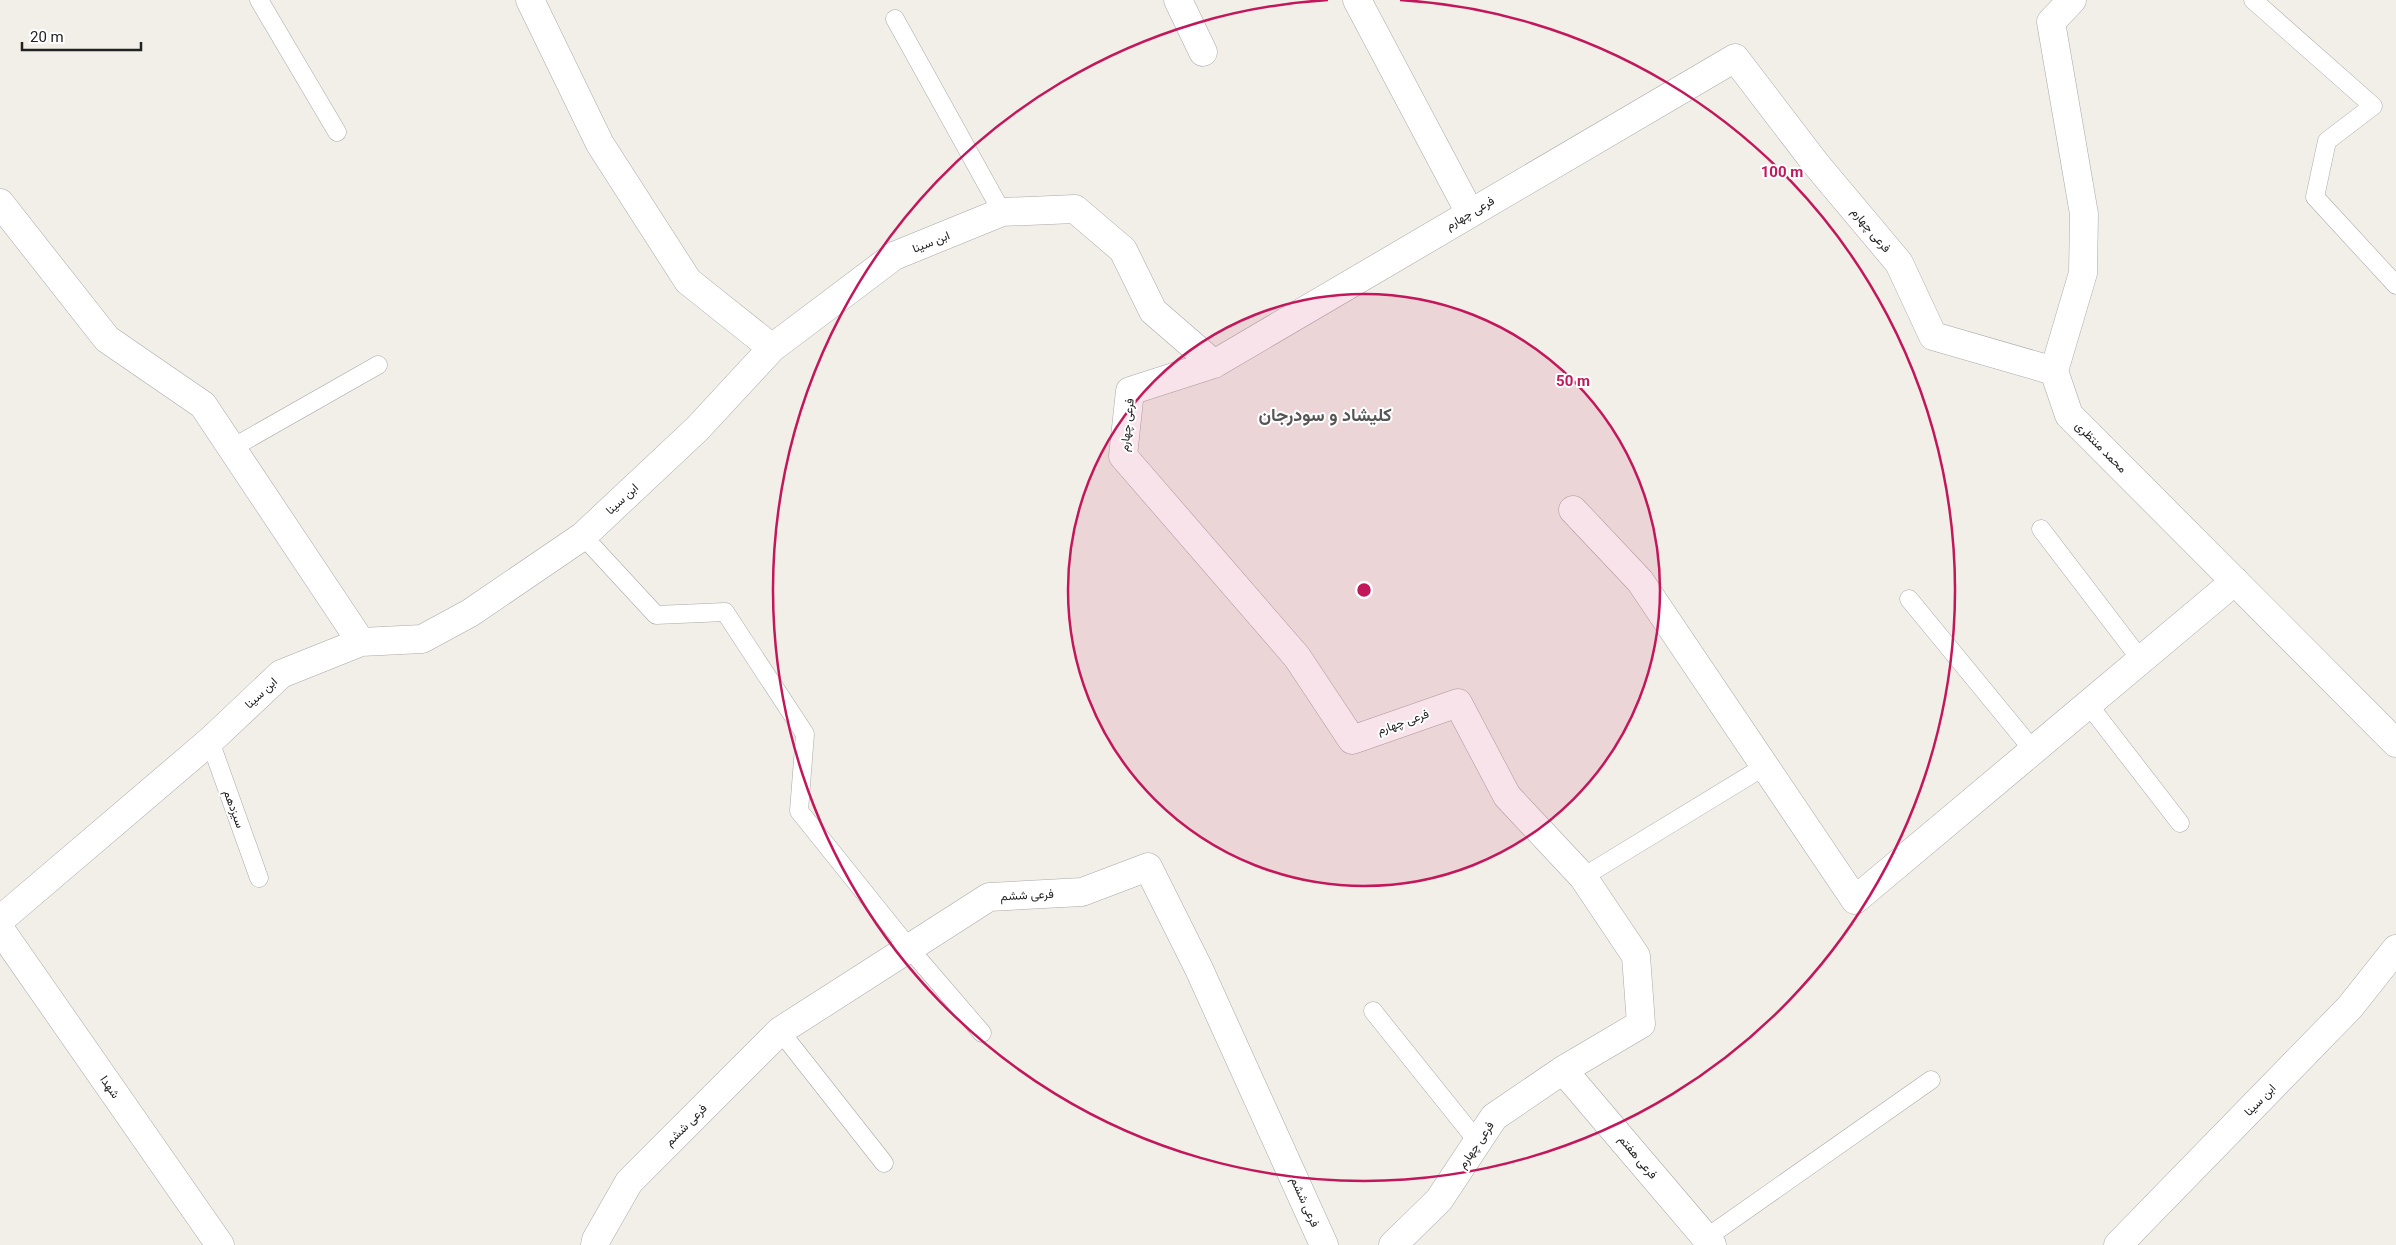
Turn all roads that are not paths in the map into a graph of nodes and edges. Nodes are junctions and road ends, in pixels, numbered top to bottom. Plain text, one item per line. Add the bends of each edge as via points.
1 (259, 0) edge
2 (530, 0) edge
3 (1178, 0) edge
4 (1357, 0) edge
5 (2072, 0) edge
6 (2252, 0) edge
7 (895, 19) dead end
8 (1203, 52) dead end
9 (337, 132) dead end
10 (0, 203) edge
11 (1002, 212) junction
12 (1470, 213) junction
13 (2396, 285) edge
14 (772, 348) junction
15 (1214, 364) junction
16 (378, 366) dead end
17 (2054, 371) junction
18 (232, 448) junction
19 (1573, 510) dead end
20 (2041, 529) dead end
21 (583, 536) junction
22 (2235, 581) junction
23 (1909, 599) dead end
24 (361, 642) junction
25 (2141, 660) junction
26 (2088, 704) junction
27 (210, 741) junction
28 (2396, 742) edge
29 (2033, 750) junction
30 (1765, 766) junction
31 (2180, 823) dead end
32 (259, 878) dead end
33 (1583, 878) junction
34 (0, 920) edge
35 (0, 929) edge
36 (909, 948) junction
37 (2396, 949) edge
38 (1374, 1011) dead end
39 (780, 1031) junction
40 (982, 1033) dead end
41 (1564, 1070) junction
42 (1931, 1080) dead end
43 (1478, 1142) junction
44 (884, 1164) dead end
45 (1709, 1242) edge
46 (220, 1245) edge
47 (595, 1245) edge
48 (1324, 1245) edge
49 (1393, 1245) edge
50 (2118, 1245) edge

1 - 9 lane
2 - 14 street via 600,144 688,280
3 - 8 street
4 - 12 street
5 - 17 street via 2051,22 2084,214 2083,272
6 - 13 lane via 2373,106 2327,141 2315,197
7 - 11 lane
10 - 18 street via 107,339 203,405
11 - 14 street, ابن سینا via 894,256
11 - 15 street, ابن سینا via 1075,209 1122,250 1153,311
12 - 15 street, فرعی چهارم
12 - 17 street, فرعی چهارم via 1734,58 1816,164 1899,263 1933,336
14 - 21 street, ابن سینا via 698,429
15 - 33 street, فرعی چهارم via 1130,391 1123,456 1296,657 1352,740 1458,703 1507,796
16 - 18 lane
17 - 22 street, محمد منتظری via 2069,415
18 - 24 street
19 - 30 street via 1640,581
20 - 25 lane
21 - 24 street, ابن سینا via 470,614 422,640
21 - 36 lane via 656,615 725,612 805,734 799,811
22 - 25 street
22 - 28 street, محمد منتظری
23 - 29 lane
24 - 27 street, ابن سینا via 281,674
25 - 26 street
26 - 29 street
26 - 31 lane
27 - 32 lane, سیزدهم
27 - 34 street, ابن سینا
29 - 30 street via 1855,900
30 - 33 lane
33 - 41 street, فرعی چهارم via 1636,956 1641,1024
35 - 46 street, شهدا
36 - 39 street, فرعی ششم
36 - 40 lane
36 - 48 street, فرعی ششم via 989,897 1082,892 1148,868 1199,969
37 - 50 street, ابن سینا via 2350,1007
38 - 43 lane
39 - 44 lane
39 - 47 street, فرعی ششم via 629,1182
41 - 43 street, فرعی چهارم via 1494,1117
41 - 45 street, فرعی هفتم
42 - 45 lane
43 - 49 street, فرعی چهارم via 1439,1200

